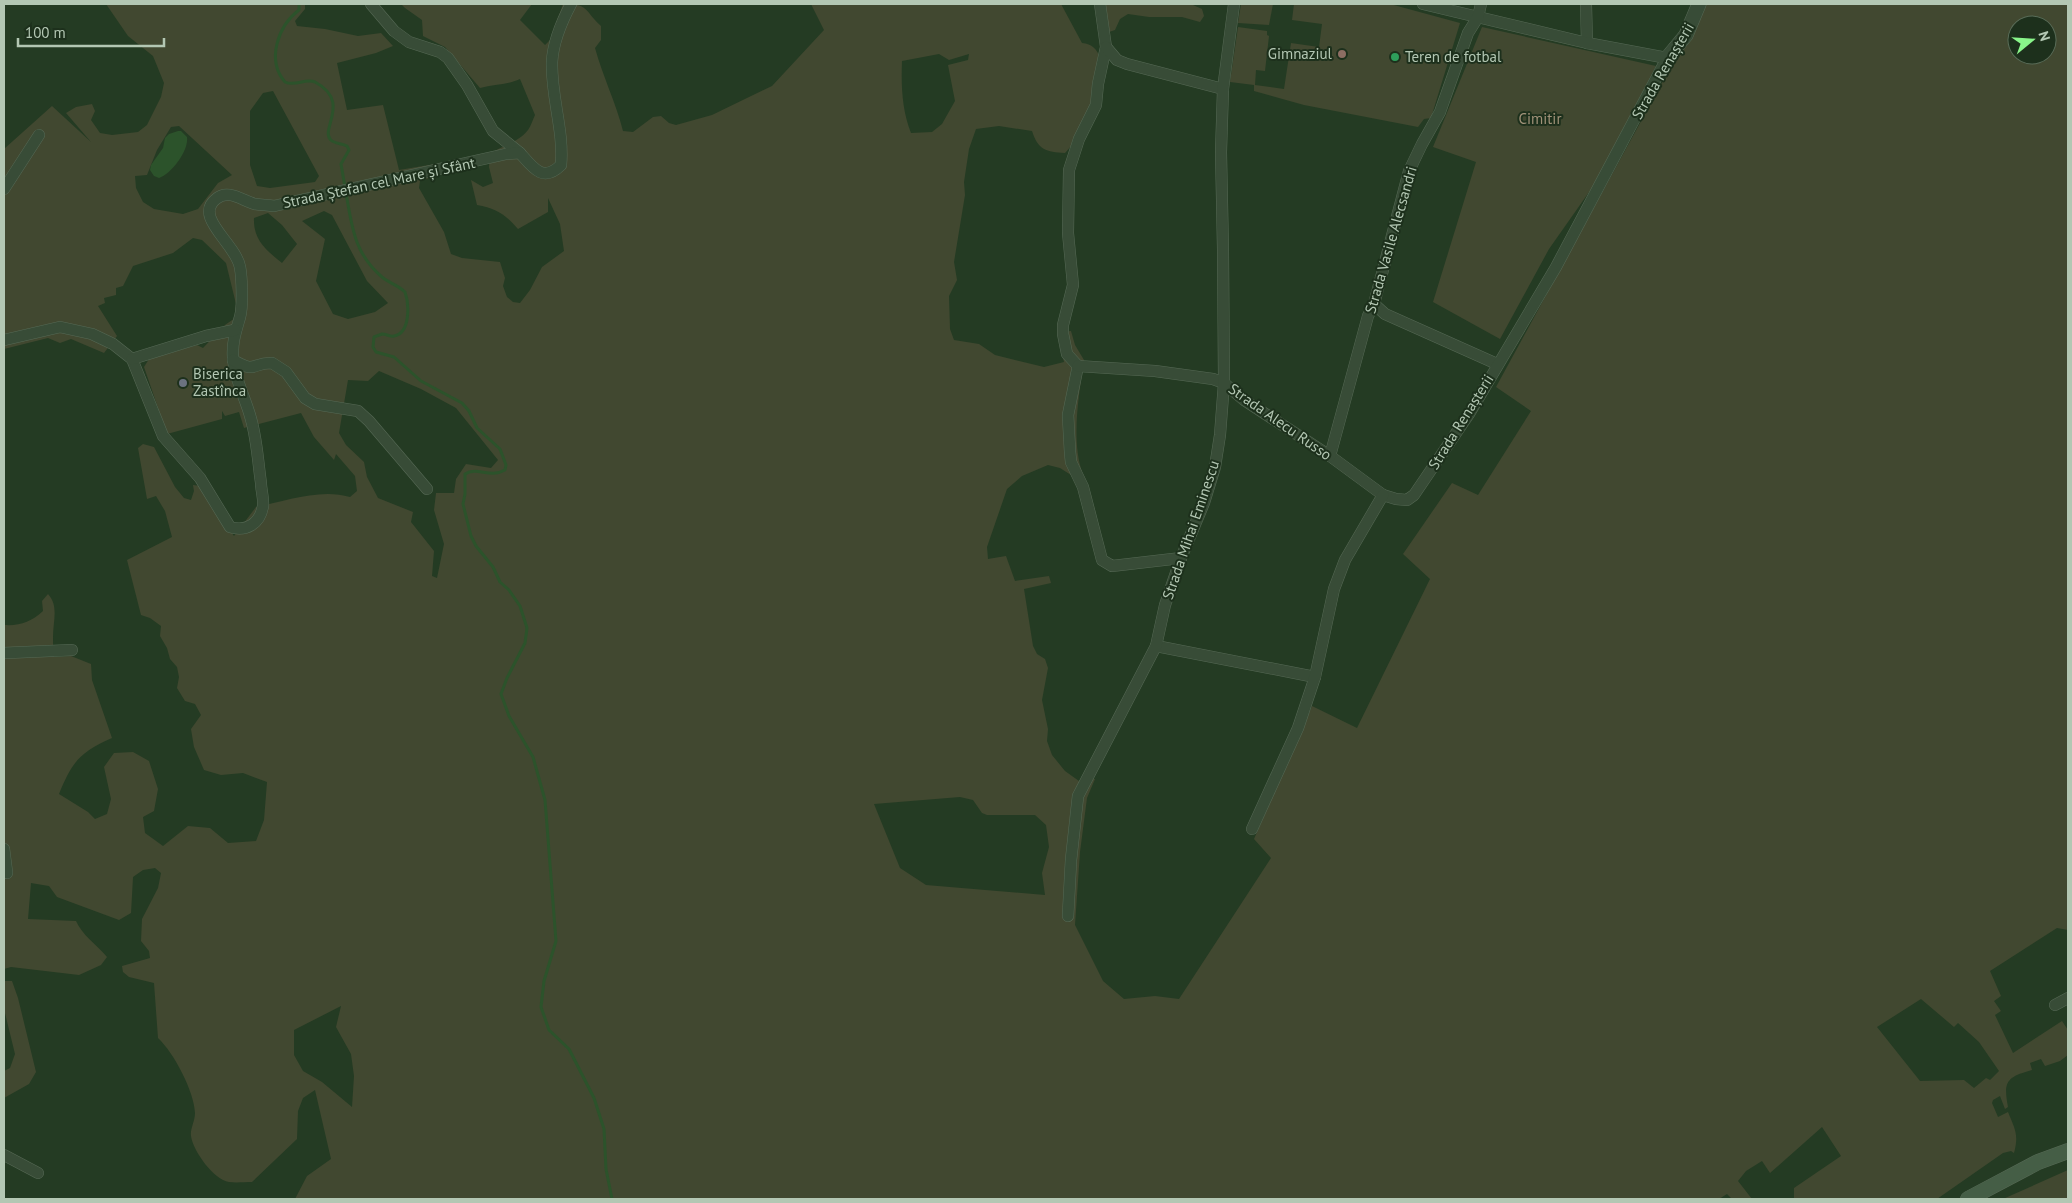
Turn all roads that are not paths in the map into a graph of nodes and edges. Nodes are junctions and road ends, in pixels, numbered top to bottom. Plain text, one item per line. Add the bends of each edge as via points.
1 (371, 4) edge
2 (571, 4) edge
3 (1100, 4) edge
4 (1234, 4) edge
5 (1423, 4) edge
6 (1481, 4) edge
7 (1586, 4) edge
8 (1699, 4) edge
9 (1478, 17) junction
10 (1587, 43) junction
11 (1106, 47) junction
12 (1667, 58) junction
13 (1222, 89) junction
14 (40, 135) dead end
15 (520, 153) junction
16 (4, 189) edge
17 (1374, 304) junction
18 (234, 330) junction
19 (4, 340) edge
20 (132, 359) junction
21 (233, 360) junction
22 (1497, 364) junction
23 (1078, 366) junction
24 (1224, 383) junction
25 (1244, 400) junction
26 (1222, 406) junction
27 (1330, 456) junction
28 (427, 489) dead end
29 (1383, 495) junction
30 (1181, 558) junction
31 (1156, 646) junction
32 (72, 650) dead end
33 (4, 653) edge
34 (1315, 677) junction
35 (1252, 830) dead end
36 (4, 849) edge
37 (7, 873) dead end
38 (1068, 916) dead end
39 (2068, 998) edge
40 (2055, 1005) dead end
41 (2068, 1151) edge
42 (4, 1156) edge
43 (38, 1173) dead end
44 (1968, 1199) edge

1 - 15 street via 394,31 409,42 440,52 448,58 492,131
2 - 15 street via 556,40 552,61 561,165 543,174 536,171
3 - 11 street
4 - 13 street, Strada Mihai Eminescu
5 - 9 street
6 - 9 street, Strada Vasile Alecsandri
7 - 10 street
8 - 12 street, Strada Renașterii via 1686,35
9 - 10 street
9 - 17 street, Strada Vasile Alecsandri via 1468,33 1440,112 1409,171
10 - 12 street
11 - 13 street via 1117,60 1127,64
11 - 23 street via 1096,104 1070,170 1068,233 1073,285 1063,334 1067,354
12 - 22 street, Strada Renașterii via 1556,267
13 - 24 street, Strada Mihai Eminescu
14 - 16 street
15 - 18 street, Strada Ștefan cel Mare și Sfânt via 274,206 256,204 234,195 215,199 209,216 240,266 240,315
17 - 22 street via 1385,314
17 - 27 street, Strada Vasile Alecsandri
18 - 20 street
18 - 21 street, Strada Ștefan cel Mare și Sfânt
19 - 20 street via 60,327 92,334 113,344
20 - 21 street, Strada Ștefan cel Mare și Sfânt via 163,436 200,478 230,527 238,529 255,523 263,505 252,421
21 - 28 street via 254,368 272,363 286,372 305,398 315,404 358,411 370,420
22 - 29 street, Strada Renașterii via 1469,414 1414,495 1407,500
23 - 24 street, Strada Alecu Russo via 1155,371
23 - 30 street via 1068,415 1071,462 1083,488 1100,556 1112,566
24 - 25 street, Strada Alecu Russo
24 - 26 street, Strada Mihai Eminescu
25 - 26 street
25 - 27 street, Strada Alecu Russo
26 - 30 street, Strada Mihai Eminescu via 1215,467
27 - 29 street, Strada Alecu Russo
29 - 34 street via 1345,560 1334,589
30 - 31 street, Strada Mihai Eminescu via 1165,605
31 - 34 street
31 - 38 street, Strada Mihai Eminescu via 1078,796
32 - 33 street
34 - 35 street via 1298,728
36 - 37 street
39 - 40 street
41 - 44 main road via 2038,1162
42 - 43 street

